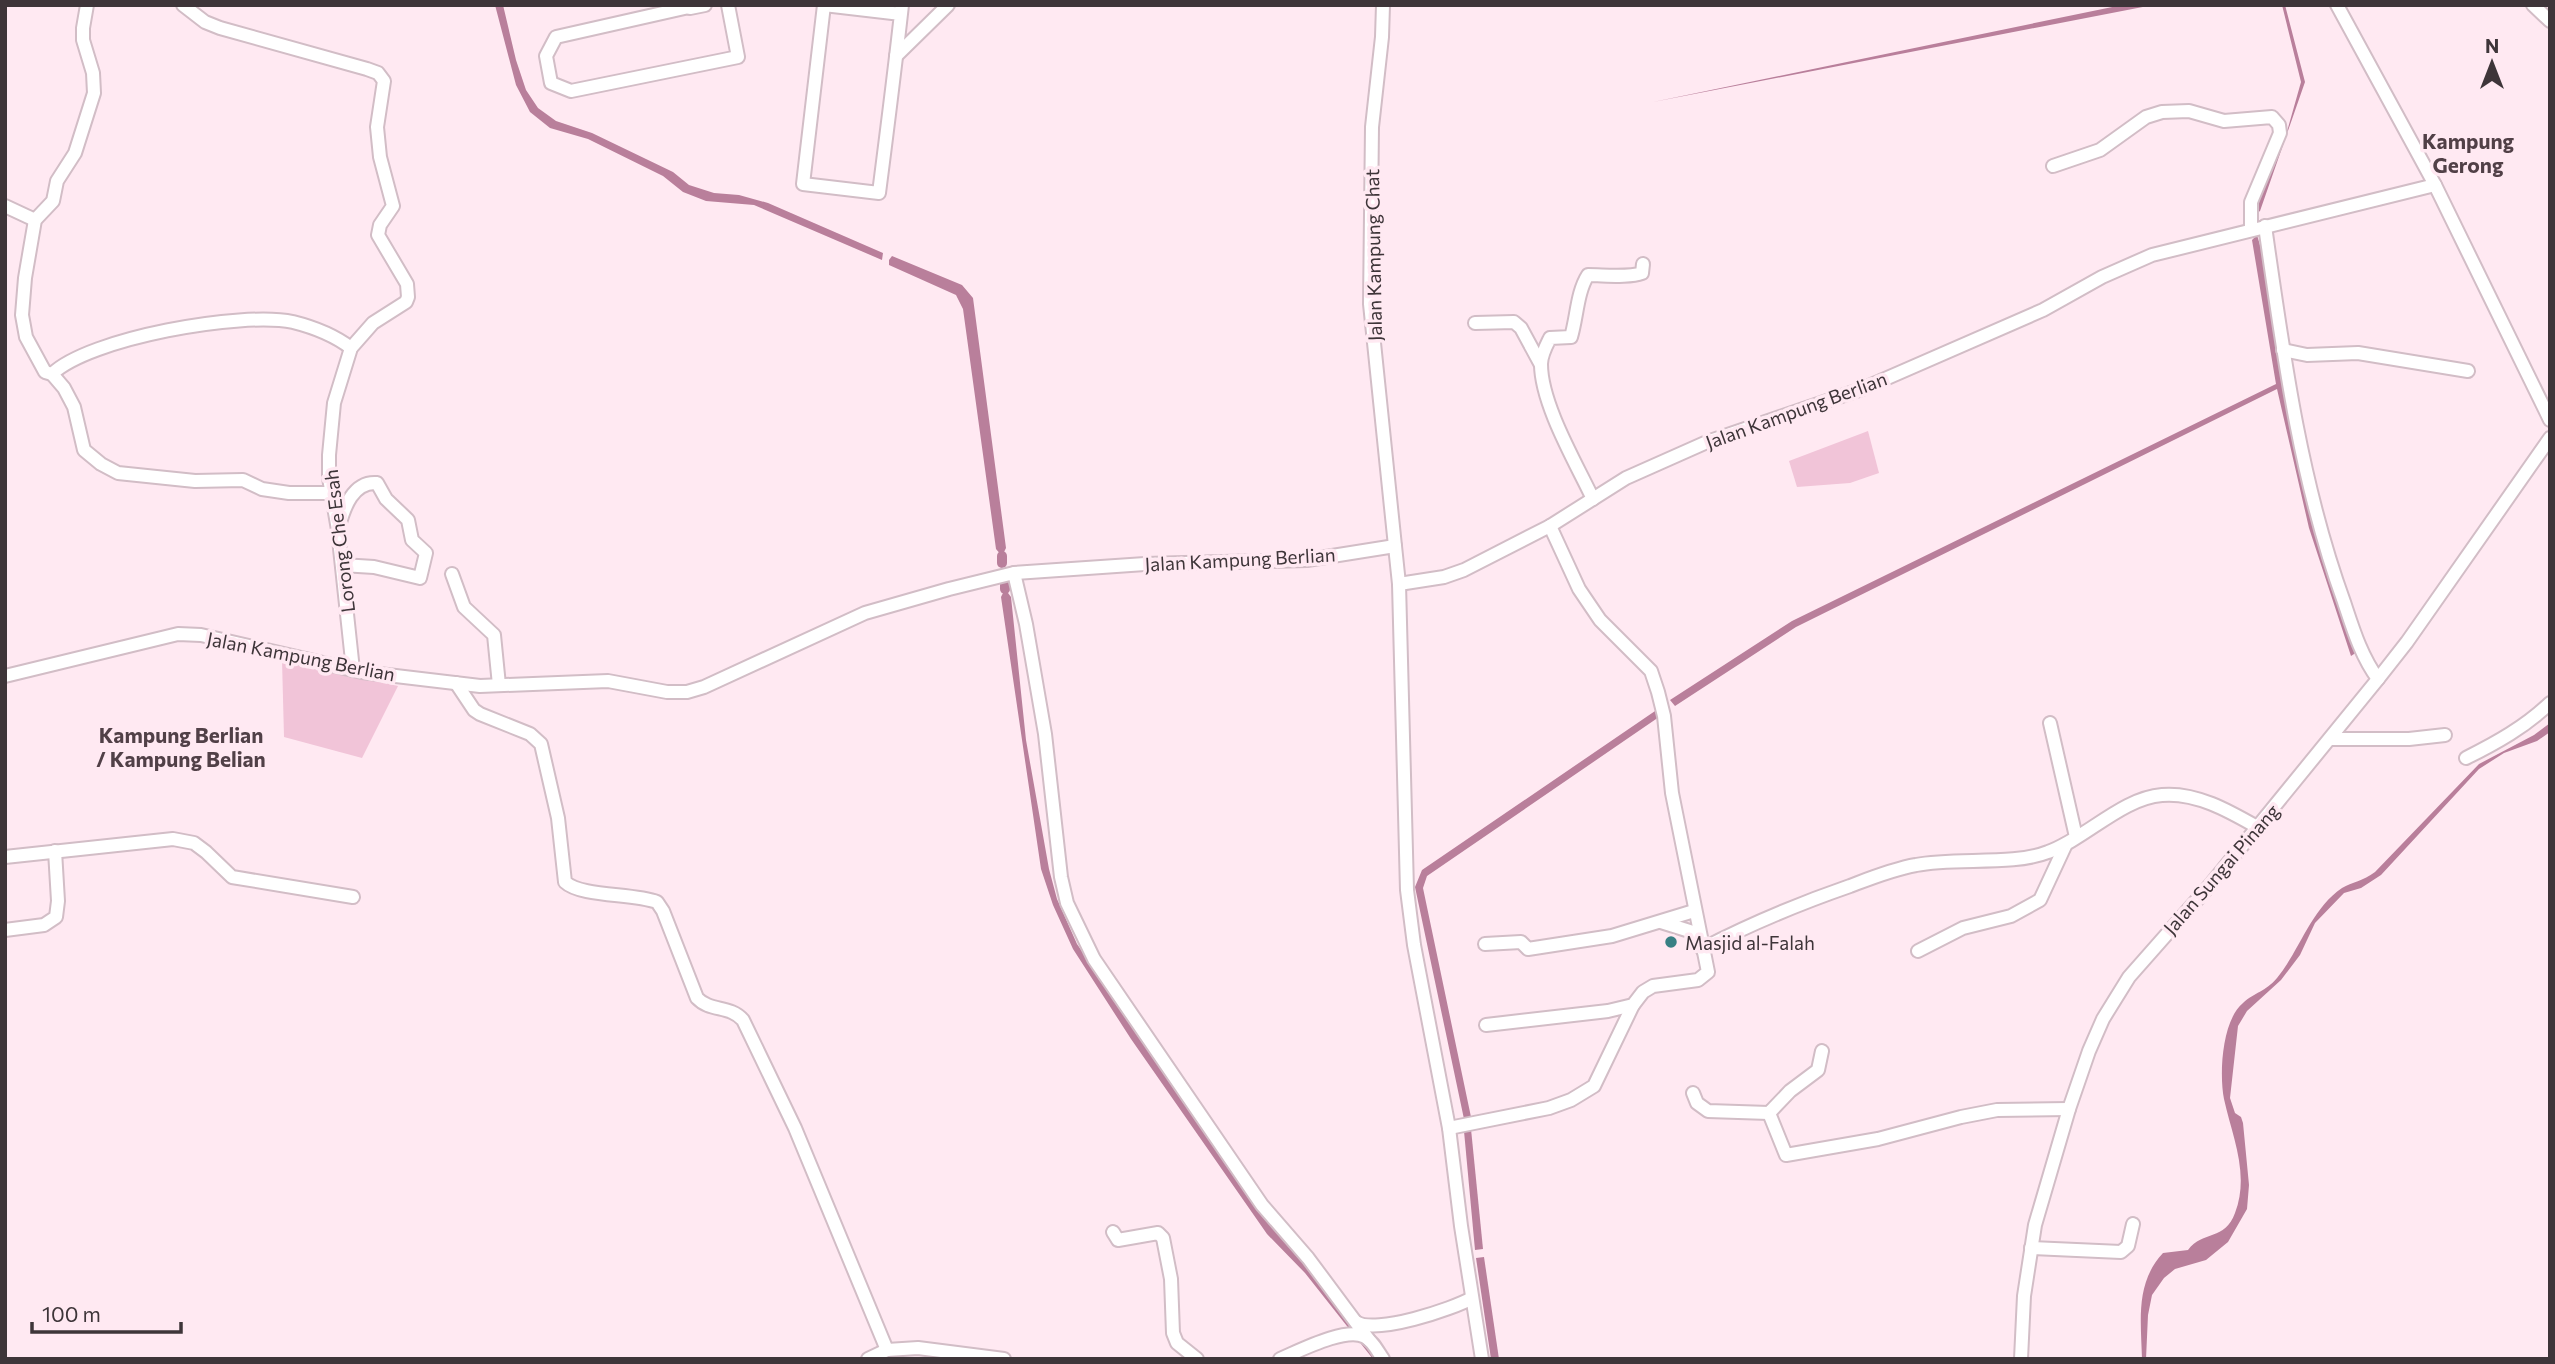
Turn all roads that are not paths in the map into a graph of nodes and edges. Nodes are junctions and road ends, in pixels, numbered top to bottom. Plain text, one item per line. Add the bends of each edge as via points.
1 (87, 5) edge
2 (183, 5) edge
3 (705, 5) edge
4 (728, 5) edge
5 (948, 5) edge
6 (1383, 5) edge
7 (2337, 5) edge
8 (2533, 5) edge
9 (689, 6) edge
10 (901, 10) edge
11 (2550, 20) edge
12 (896, 56) junction
13 (2053, 166) dead end
14 (2435, 185) junction
15 (5, 206) edge
16 (35, 220) junction
17 (2265, 226) junction
18 (2250, 229) junction
19 (1643, 264) dead end
20 (1475, 323) dead end
21 (351, 348) junction
22 (2283, 350) junction
23 (1541, 365) junction
24 (2468, 371) dead end
25 (52, 374) junction
26 (2550, 420) edge
27 (2550, 438) edge
28 (332, 493) junction
29 (1593, 499) junction
30 (1550, 526) junction
31 (338, 530) junction
32 (1395, 546) junction
33 (342, 565) junction
34 (1014, 573) junction
35 (452, 575) dead end
36 (1399, 584) junction
37 (353, 670) junction
38 (5, 676) edge
39 (2378, 679) junction
40 (456, 683) junction
41 (499, 685) junction
42 (2550, 703) edge
43 (2050, 723) dead end
44 (2445, 735) dead end
45 (2331, 739) junction
46 (2466, 758) dead end
47 (2257, 827) junction
48 (2071, 841) junction
49 (55, 852) junction
50 (5, 858) edge
51 (353, 897) dead end
52 (1695, 912) junction
53 (1661, 922) junction
54 (5, 930) edge
55 (1699, 934) junction
56 (1485, 944) dead end
57 (1703, 948) junction
58 (1918, 951) dead end
59 (1633, 1005) junction
60 (1486, 1025) dead end
61 (1822, 1051) dead end
62 (1693, 1093) dead end
63 (2068, 1109) junction
64 (1769, 1113) junction
65 (1449, 1128) junction
66 (2133, 1224) dead end
67 (1113, 1232) dead end
68 (2031, 1248) junction
69 (1472, 1298) junction
70 (1354, 1328) junction
71 (1181, 1345) junction
72 (887, 1350) junction
73 (946, 1355) edge
74 (868, 1359) edge
75 (1004, 1359) edge
76 (1184, 1359) edge
77 (1197, 1359) edge
78 (1280, 1359) edge
79 (1383, 1359) edge
80 (1482, 1359) edge
81 (2021, 1359) edge

1 - 16 street via 83,40 94,93 75,153 57,181 53,201
2 - 21 street, Lorong Che Esah via 220,28 367,69 384,81 377,127 393,206 378,235 407,284 408,298 373,323
3 - 9 street
4 - 9 street via 738,57 570,91 551,83 546,55 556,37
5 - 12 street
6 - 32 street, Jalan Kampung Chat via 1372,127 1370,304
7 - 14 street
8 - 11 street
10 - 12 street
10 - 12 street via 824,5 803,184 879,193
13 - 18 street via 2100,150 2139,121 2162,112 2189,111 2224,121 2272,117 2280,133 2251,202
14 - 17 street, Jalan Kampung Berlian
14 - 26 street
15 - 16 street
16 - 25 street via 22,314 26,337 45,372
17 - 18 street, Jalan Kampung Berlian
17 - 22 street
18 - 29 street, Jalan Kampung Berlian via 2152,255 2043,310 1861,389 1669,458
19 - 23 street via 1642,272 1632,277 1588,275 1570,337 1550,338
20 - 23 street via 1514,322
21 - 25 street via 337,337 292,322 247,319 144,335 77,356
21 - 28 street, Lorong Che Esah via 334,402
22 - 24 street via 2307,355 2358,353
22 - 39 street via 2311,494 2365,662
23 - 29 street via 1558,424
25 - 28 street via 74,407 84,450 118,473 243,481 289,493
27 - 39 street, Jalan Sungai Pinang
28 - 31 street, Lorong Che Esah
29 - 30 street, Jalan Kampung Berlian
30 - 36 street, Jalan Kampung Berlian via 1464,570
30 - 52 street via 1579,589 1600,620 1651,671 1664,716 1672,793
31 - 33 street, Lorong Che Esah
31 - 33 street via 344,508 356,491 377,484 408,520 412,540 426,553 419,578
32 - 34 street, Jalan Kampung Berlian via 1307,560
32 - 36 street
33 - 37 street, Lorong Che Esah
34 - 41 street, Jalan Kampung Berlian via 864,613 687,692 608,681
34 - 70 street via 1045,734 1067,903 1094,959 1262,1205 1308,1258
35 - 41 street via 464,607 494,635
36 - 65 street via 1407,890
37 - 38 street, Jalan Kampung Berlian via 201,635 178,634
37 - 40 street, Jalan Kampung Berlian
39 - 45 street, Jalan Sungai Pinang
40 - 41 street, Jalan Kampung Berlian
40 - 72 street via 474,710 536,737 541,744 558,818 565,882 584,890 657,902 697,998 705,1005 732,1010 743,1020 795,1128
42 - 46 street via 2526,724
43 - 48 street
44 - 45 street
45 - 47 street, Jalan Sungai Pinang
47 - 48 street via 2205,802 2161,795 2124,809
47 - 63 street, Jalan Sungai Pinang via 2129,977 2102,1019
48 - 57 street via 2038,855 1898,869 1762,918
48 - 58 street via 2040,900 2011,916 1963,928
49 - 50 street
49 - 51 street via 173,839 194,844 232,877
49 - 54 street via 56,917 44,925
52 - 53 street
52 - 55 street
53 - 55 street
53 - 56 street via 1612,936 1528,949 1521,942
55 - 57 street
57 - 59 street via 1708,972 1698,980 1653,986
59 - 60 street
59 - 65 street via 1594,1087 1549,1108
61 - 64 street via 1818,1070
62 - 64 street via 1708,1111
63 - 64 street via 1997,1110 1878,1139 1786,1155
63 - 68 street, Jalan Sungai Pinang
65 - 69 street
66 - 68 street via 2128,1246 2116,1253
67 - 71 street via 1118,1240 1158,1233 1163,1238 1171,1279 1173,1333
68 - 81 street, Jalan Sungai Pinang
69 - 70 street via 1425,1315
69 - 80 street
70 - 78 street
70 - 79 street
71 - 76 street
71 - 77 street
72 - 73 street via 918,1348
72 - 74 street
73 - 75 street

